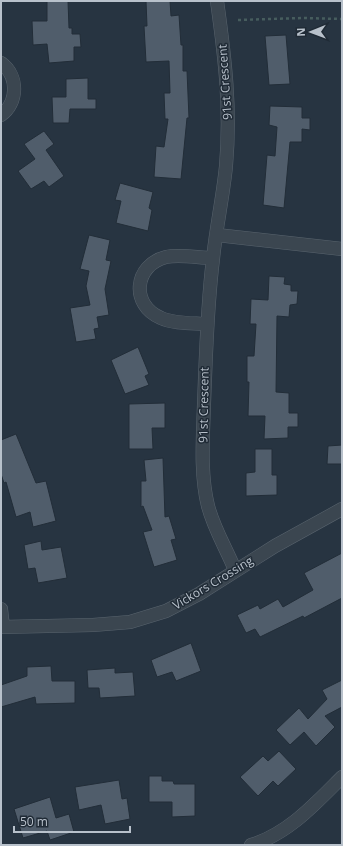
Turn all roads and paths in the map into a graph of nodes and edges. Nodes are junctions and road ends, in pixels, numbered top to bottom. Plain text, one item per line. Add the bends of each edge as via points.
1 (217, 1) edge
2 (342, 19) edge
3 (238, 20) dead end
4 (1, 64) edge
5 (1, 115) edge
6 (217, 235) junction
7 (342, 249) edge
8 (213, 258) junction
9 (207, 324) junction
10 (342, 508) edge
11 (236, 570) junction
12 (1, 609) edge
13 (2, 627) edge
14 (342, 777) edge
15 (251, 845) edge

1 - 6 street, 91st Crescent via 226,63 229,116 226,167
2 - 3 path
4 - 5 street via 6,67 13,82 15,96 10,107
6 - 7 street
6 - 8 street, 91st Crescent
8 - 9 street, 91st Crescent
8 - 9 street via 167,257 154,262 144,272 139,286 142,301 161,318
9 - 11 street, 91st Crescent via 204,477 215,529
10 - 11 street, Vickors Crossing
11 - 13 street, Vickors Crossing via 166,612 130,622
12 - 13 street
14 - 15 street via 284,830

